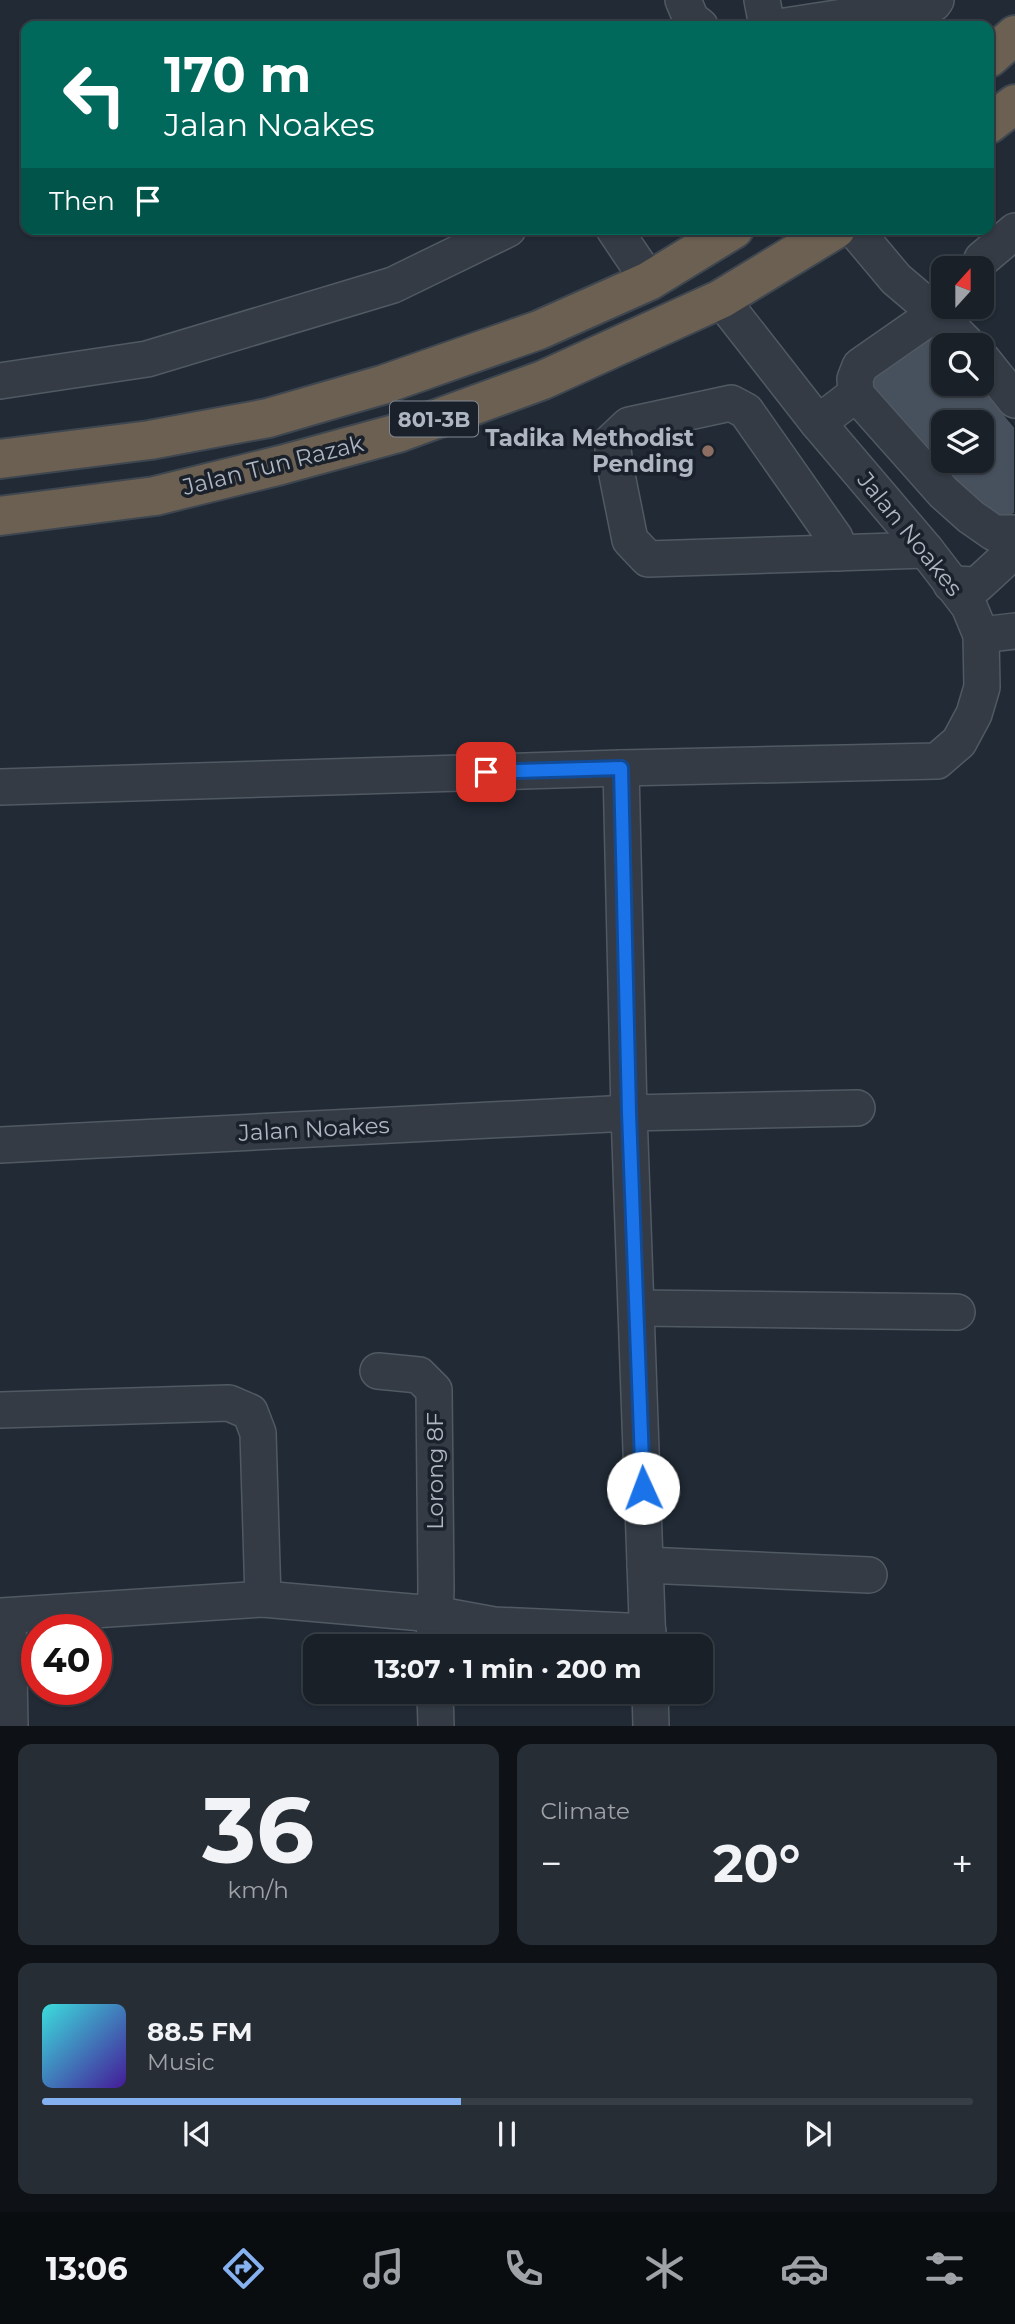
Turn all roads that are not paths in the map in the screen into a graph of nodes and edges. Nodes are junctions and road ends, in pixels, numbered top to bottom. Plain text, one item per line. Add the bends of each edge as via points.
1 (683, 0) edge
2 (762, 0) edge
3 (936, 0) edge
4 (694, 21) edge
5 (766, 21) edge
6 (817, 21) edge
7 (1015, 35) edge
8 (994, 54) edge
9 (1015, 103) edge
10 (994, 120) edge
11 (1015, 231) edge
12 (496, 235) edge
13 (618, 235) edge
14 (724, 235) edge
15 (826, 235) edge
16 (859, 235) edge
17 (986, 256) edge
18 (649, 281) junction
19 (721, 299) junction
20 (931, 309) edge
21 (931, 316) edge
22 (942, 319) edge
23 (956, 333) edge
24 (994, 374) edge
25 (0, 381) edge
26 (856, 394) junction
27 (1015, 400) edge
28 (818, 423) junction
29 (0, 459) edge
30 (0, 516) edge
31 (1015, 533) edge
32 (926, 550) junction
33 (1015, 551) edge
34 (840, 553) junction
35 (951, 584) junction
36 (1015, 631) edge
37 (981, 635) junction
38 (621, 768) junction
39 (0, 787) edge
40 (857, 1108) dead end
41 (629, 1113) junction
42 (0, 1145) edge
43 (637, 1308) junction
44 (957, 1312) dead end
45 (378, 1371) dead end
46 (0, 1410) edge
47 (645, 1566) junction
48 (869, 1575) dead end
49 (263, 1599) junction
50 (4, 1617) edge
51 (434, 1630) edge
52 (586, 1634) edge
53 (648, 1634) edge
54 (435, 1704) edge
55 (650, 1704) edge
56 (10, 1726) edge
57 (436, 1726) edge
58 (651, 1726) edge

1 - 4 street
2 - 5 street
3 - 6 street
7 - 8 highway
9 - 10 highway
11 - 17 street
12 - 25 street via 394,285 147,359
13 - 18 street
14 - 18 highway, Jalan Tun Razak
15 - 19 highway, Jalan Tun Razak / 801-3B
16 - 20 street via 896,279
18 - 29 highway, Jalan Tun Razak via 539,330 382,385 268,418 150,440
19 - 28 street, Jalan Noakes
19 - 30 highway, Jalan Tun Razak / 801-3B via 543,380 398,433 155,496
21 - 26 street via 860,366
22 - 23 street
24 - 27 street
26 - 28 street
26 - 31 street via 971,517 994,533
28 - 32 street, Jalan Noakes
32 - 34 street
32 - 35 street, Jalan Noakes
33 - 35 street via 977,585
34 - 34 street via 648,559 630,540 612,441 629,425 731,403 746,411 835,538
35 - 37 street, Jalan Noakes via 969,606
36 - 37 street
37 - 38 street, Jalan Noakes via 982,687 974,714 959,743 937,761
38 - 39 street
38 - 41 street
40 - 41 street, Jalan Noakes
41 - 42 street, Jalan Noakes
41 - 43 street
43 - 44 street
43 - 47 street
45 - 51 street, Lorong 8F via 419,1375 434,1390
46 - 49 street via 229,1403 250,1412 258,1433
47 - 48 street
47 - 53 street
49 - 50 street
49 - 51 street
50 - 56 street
51 - 52 street via 494,1625
54 - 57 street
55 - 58 street

